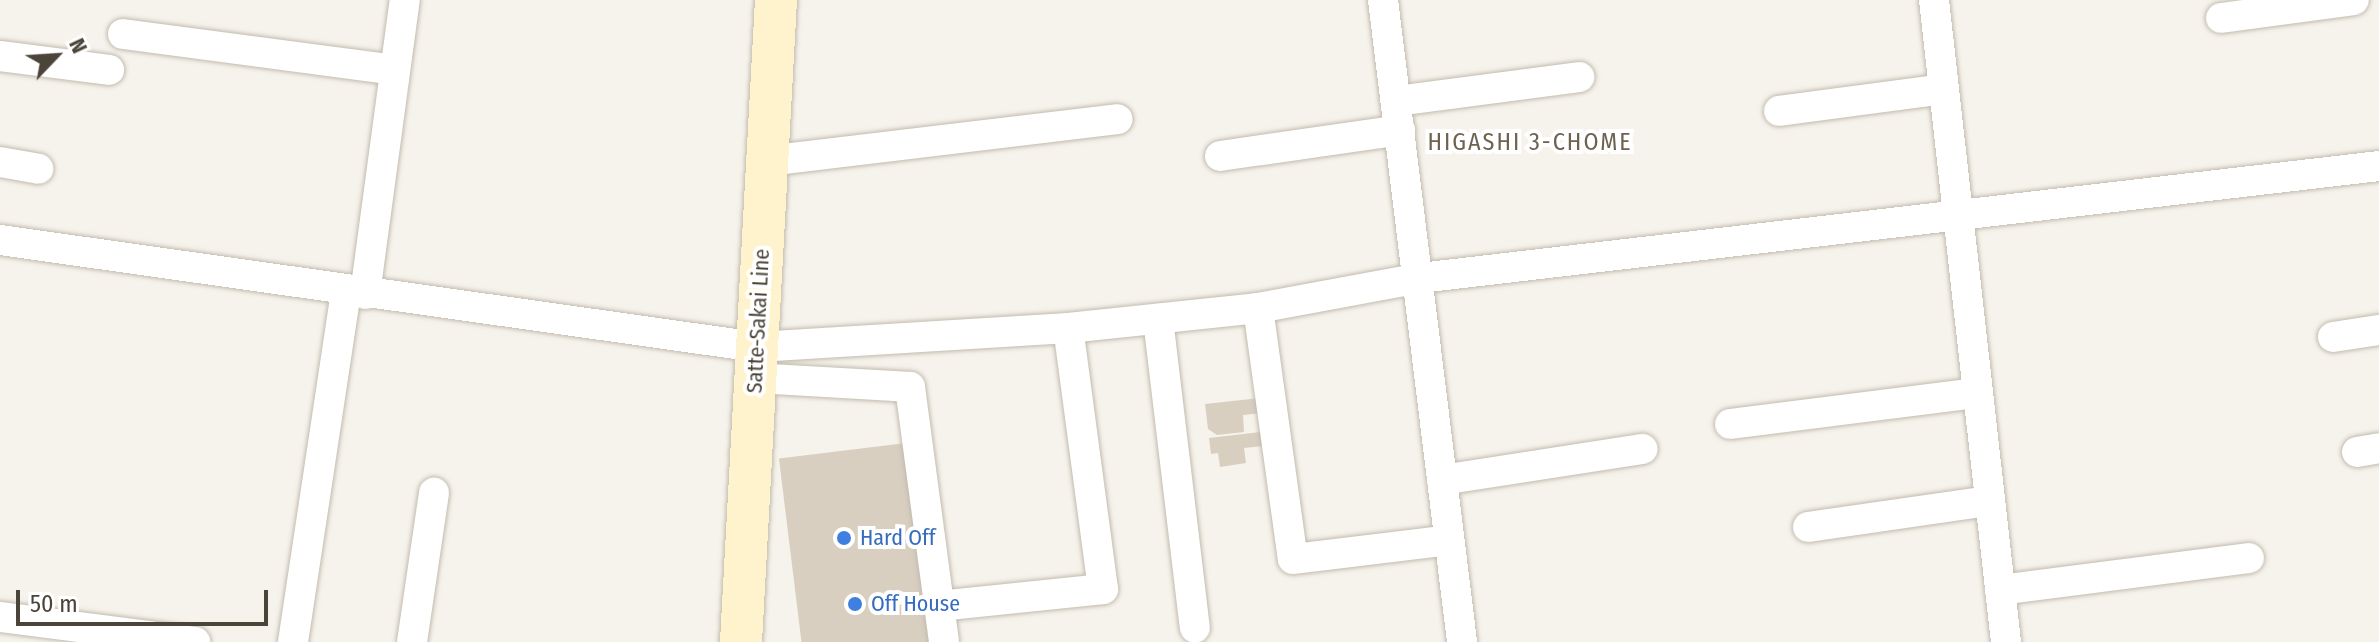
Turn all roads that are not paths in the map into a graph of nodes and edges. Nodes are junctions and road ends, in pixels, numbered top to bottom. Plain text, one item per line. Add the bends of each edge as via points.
1 (405, 0) edge
2 (776, 0) edge
3 (1383, 0) edge
4 (1934, 0) edge
5 (2354, 0) edge
6 (2221, 18) dead end
7 (123, 34) dead end
8 (0, 56) edge
9 (109, 70) dead end
10 (395, 70) junction
11 (1579, 77) dead end
12 (1944, 89) junction
13 (1779, 111) dead end
14 (1399, 116) junction
15 (1117, 119) dead end
16 (1220, 156) dead end
17 (767, 161) junction
18 (0, 162) edge
19 (2379, 166) edge
20 (38, 169) dead end
21 (1959, 212) junction
22 (0, 240) edge
23 (1420, 278) junction
24 (356, 293) junction
25 (1258, 308) junction
26 (1158, 319) junction
27 (1068, 328) junction
28 (2379, 330) edge
29 (2333, 337) dead end
30 (756, 363) junction
31 (1976, 393) junction
32 (1730, 424) dead end
33 (1643, 449) dead end
34 (1442, 480) junction
35 (434, 493) dead end
36 (1989, 501) junction
37 (1808, 527) dead end
38 (1449, 540) junction
39 (2249, 558) dead end
40 (2000, 590) junction
41 (939, 606) junction
42 (0, 617) edge
43 (1195, 628) dead end
44 (68, 634) edge
45 (160, 640) edge
46 (195, 642) edge
47 (293, 642) edge
48 (412, 642) edge
49 (741, 642) edge
50 (944, 642) edge
51 (1462, 642) edge
52 (2005, 642) edge

1 - 10 street
2 - 17 main road, Satte-Sakai Line
3 - 14 street
4 - 12 street
5 - 6 street
7 - 10 street
8 - 9 street
10 - 24 street
11 - 14 street
12 - 13 street
12 - 21 street
14 - 16 street
14 - 23 street
15 - 17 street
17 - 30 main road, Satte-Sakai Line
18 - 20 street
19 - 21 street
21 - 23 street
21 - 31 street
22 - 24 street
23 - 25 street
23 - 34 street
24 - 30 street
24 - 47 street
25 - 26 street
25 - 38 street via 1293,559
26 - 27 street
26 - 43 street
27 - 30 street
27 - 41 street via 1103,589
28 - 29 street
30 - 41 street via 910,387
30 - 49 main road, Satte-Sakai Line
31 - 32 street
31 - 36 street
33 - 34 street
34 - 38 street
35 - 48 street
36 - 37 street
36 - 40 street
38 - 51 street
39 - 40 street
40 - 52 street
41 - 50 street
42 - 44 street
44 - 45 street
45 - 46 street

